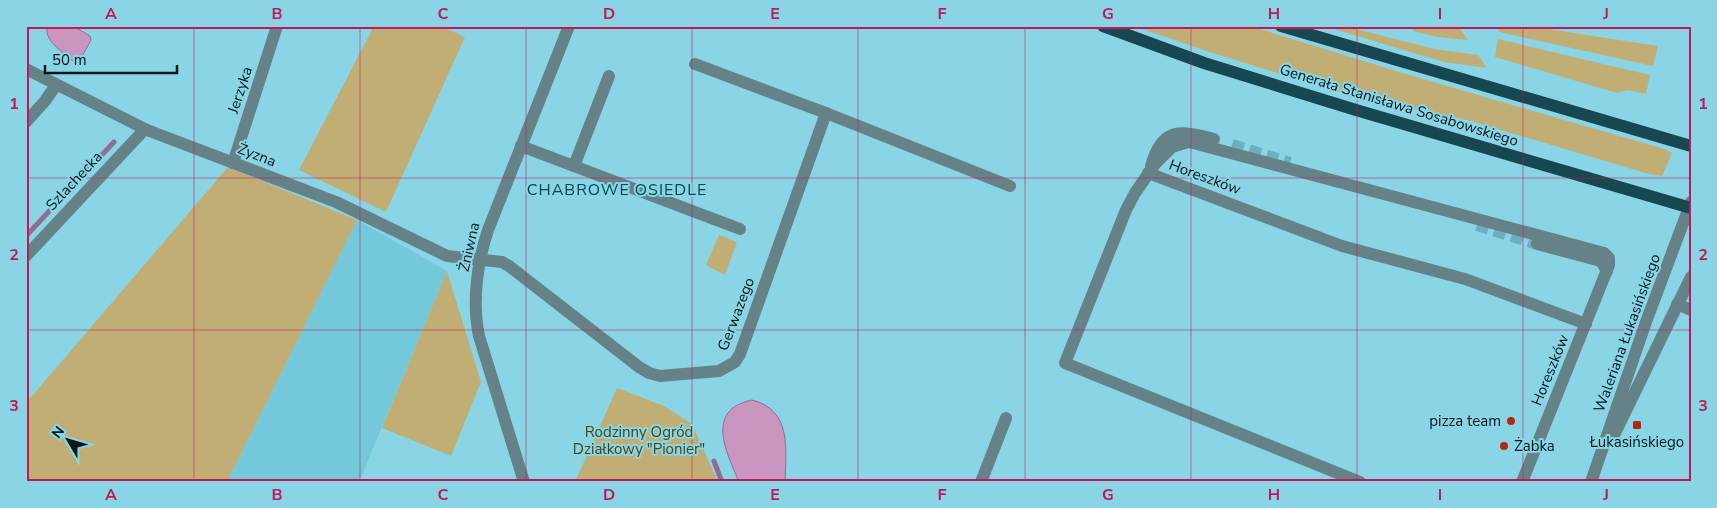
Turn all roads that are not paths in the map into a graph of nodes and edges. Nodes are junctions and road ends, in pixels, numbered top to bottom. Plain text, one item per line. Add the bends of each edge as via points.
1 (277, 26) edge
2 (569, 26) edge
3 (1103, 26) edge
4 (1281, 26) edge
5 (695, 64) dead end
6 (26, 69) edge
7 (609, 76) dead end
8 (56, 85) junction
9 (826, 113) junction
10 (26, 122) edge
11 (145, 129) junction
12 (1232, 145) tunnel mouth
13 (521, 146) junction
14 (1691, 146) edge
15 (233, 163) junction
16 (574, 166) junction
17 (1148, 173) junction
18 (1010, 186) dead end
19 (1690, 206) edge
20 (740, 229) dead end
21 (1537, 244) tunnel mouth
22 (26, 256) edge
23 (480, 260) junction
24 (1607, 271) junction
25 (1691, 277) edge
26 (1677, 304) junction
27 (1691, 310) edge
28 (1586, 324) junction
29 (1006, 418) dead end
30 (1592, 478) edge
31 (524, 482) edge
32 (981, 482) edge
33 (1360, 482) edge
34 (1522, 482) edge

1 - 15 street, Jerzyka
2 - 13 street, Żniwna
3 - 19 main road, Generała Stanisława Sosabowskiego via 1204,63 1356,110
4 - 14 main road
5 - 9 street
6 - 8 street, Żyzna
7 - 16 street
8 - 10 street
8 - 11 street, Żyzna
9 - 18 street
9 - 23 street, Gerwazego via 740,354 728,367 660,376 650,373 509,266
11 - 15 street, Żyzna
11 - 22 street, Szlachecka
12 - 17 street via 1196,134 1174,134 1166,137 1156,149
13 - 16 street
13 - 23 street, Żniwna via 488,230
15 - 23 street, Żyzna via 336,202 447,256
16 - 20 street
17 - 24 street via 1172,147 1188,142 1604,253 1610,258
17 - 28 street, Horeszków via 1342,246 1465,279
17 - 33 street, Horeszków via 1126,210 1065,363
19 - 30 street, Waleriana Łukasińskiego
21 - 24 street via 1601,261
23 - 31 street, Żniwna via 476,320
24 - 28 street
25 - 26 street, Waleriana Łukasińskiego
26 - 27 street
26 - 30 street, Waleriana Łukasińskiego
28 - 34 street, Horeszków
29 - 32 street

